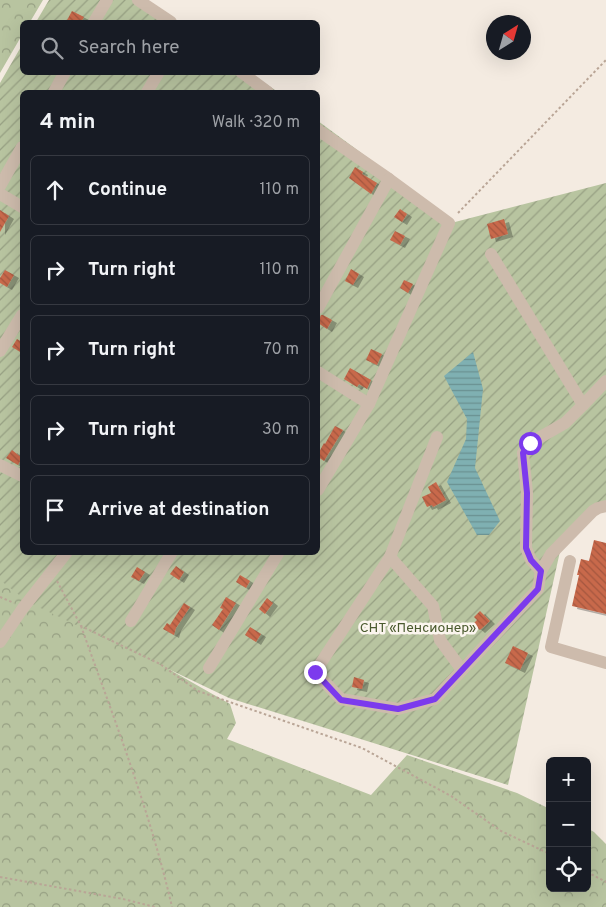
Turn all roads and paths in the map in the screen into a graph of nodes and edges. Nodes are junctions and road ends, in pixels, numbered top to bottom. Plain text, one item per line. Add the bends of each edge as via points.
1 (106, 0) edge
2 (138, 0) edge
3 (95, 20) edge
4 (168, 20) edge
5 (606, 60) edge
6 (63, 75) edge
7 (156, 75) edge
8 (242, 75) edge
9 (250, 87) edge
10 (55, 90) edge
11 (148, 90) edge
12 (320, 136) edge
13 (20, 150) edge
14 (390, 179) junction
15 (0, 186) edge
16 (0, 194) edge
17 (20, 206) edge
18 (458, 213) dead end
19 (491, 254) dead end
20 (320, 304) edge
21 (20, 318) edge
22 (0, 351) edge
23 (320, 373) edge
24 (606, 381) edge
25 (370, 404) junction
26 (583, 405) junction
27 (437, 437) dead end
28 (0, 465) edge
29 (20, 475) edge
30 (320, 487) edge
31 (606, 506) edge
32 (65, 555) edge
33 (170, 555) edge
34 (278, 555) edge
35 (390, 557) junction
36 (570, 561) dead end
37 (52, 571) junction
38 (541, 571) junction
39 (0, 597) edge
40 (23, 608) junction
41 (131, 620) dead end
42 (81, 626) junction
43 (0, 642) edge
44 (606, 663) edge
45 (209, 668) dead end
46 (462, 670) junction
47 (546, 852) edge
48 (591, 874) edge
49 (0, 877) edge
50 (606, 882) edge
51 (155, 907) edge
52 (172, 907) edge

1 - 3 street
2 - 4 street
5 - 18 path
6 - 10 street
7 - 11 street
8 - 9 street
12 - 14 street
13 - 15 street
14 - 20 street
14 - 25 street via 448,222
16 - 17 street
19 - 26 street
21 - 22 street
23 - 25 street
24 - 26 street
25 - 30 street
26 - 38 street via 565,423 530,443 523,453 527,493 526,548
27 - 35 street
28 - 29 street
31 - 38 street via 593,512 557,548
32 - 37 street
33 - 41 street
34 - 45 street
35 - 46 street via 432,606 440,640
35 - 46 street via 315,672 341,700 398,709 435,699
36 - 44 street via 551,648
37 - 40 street
37 - 42 path
38 - 46 street via 538,589
39 - 40 path
40 - 43 street
42 - 47 path via 160,664 198,691 362,748 451,796 501,831
42 - 52 path via 147,813
48 - 50 path
49 - 51 path via 124,898

